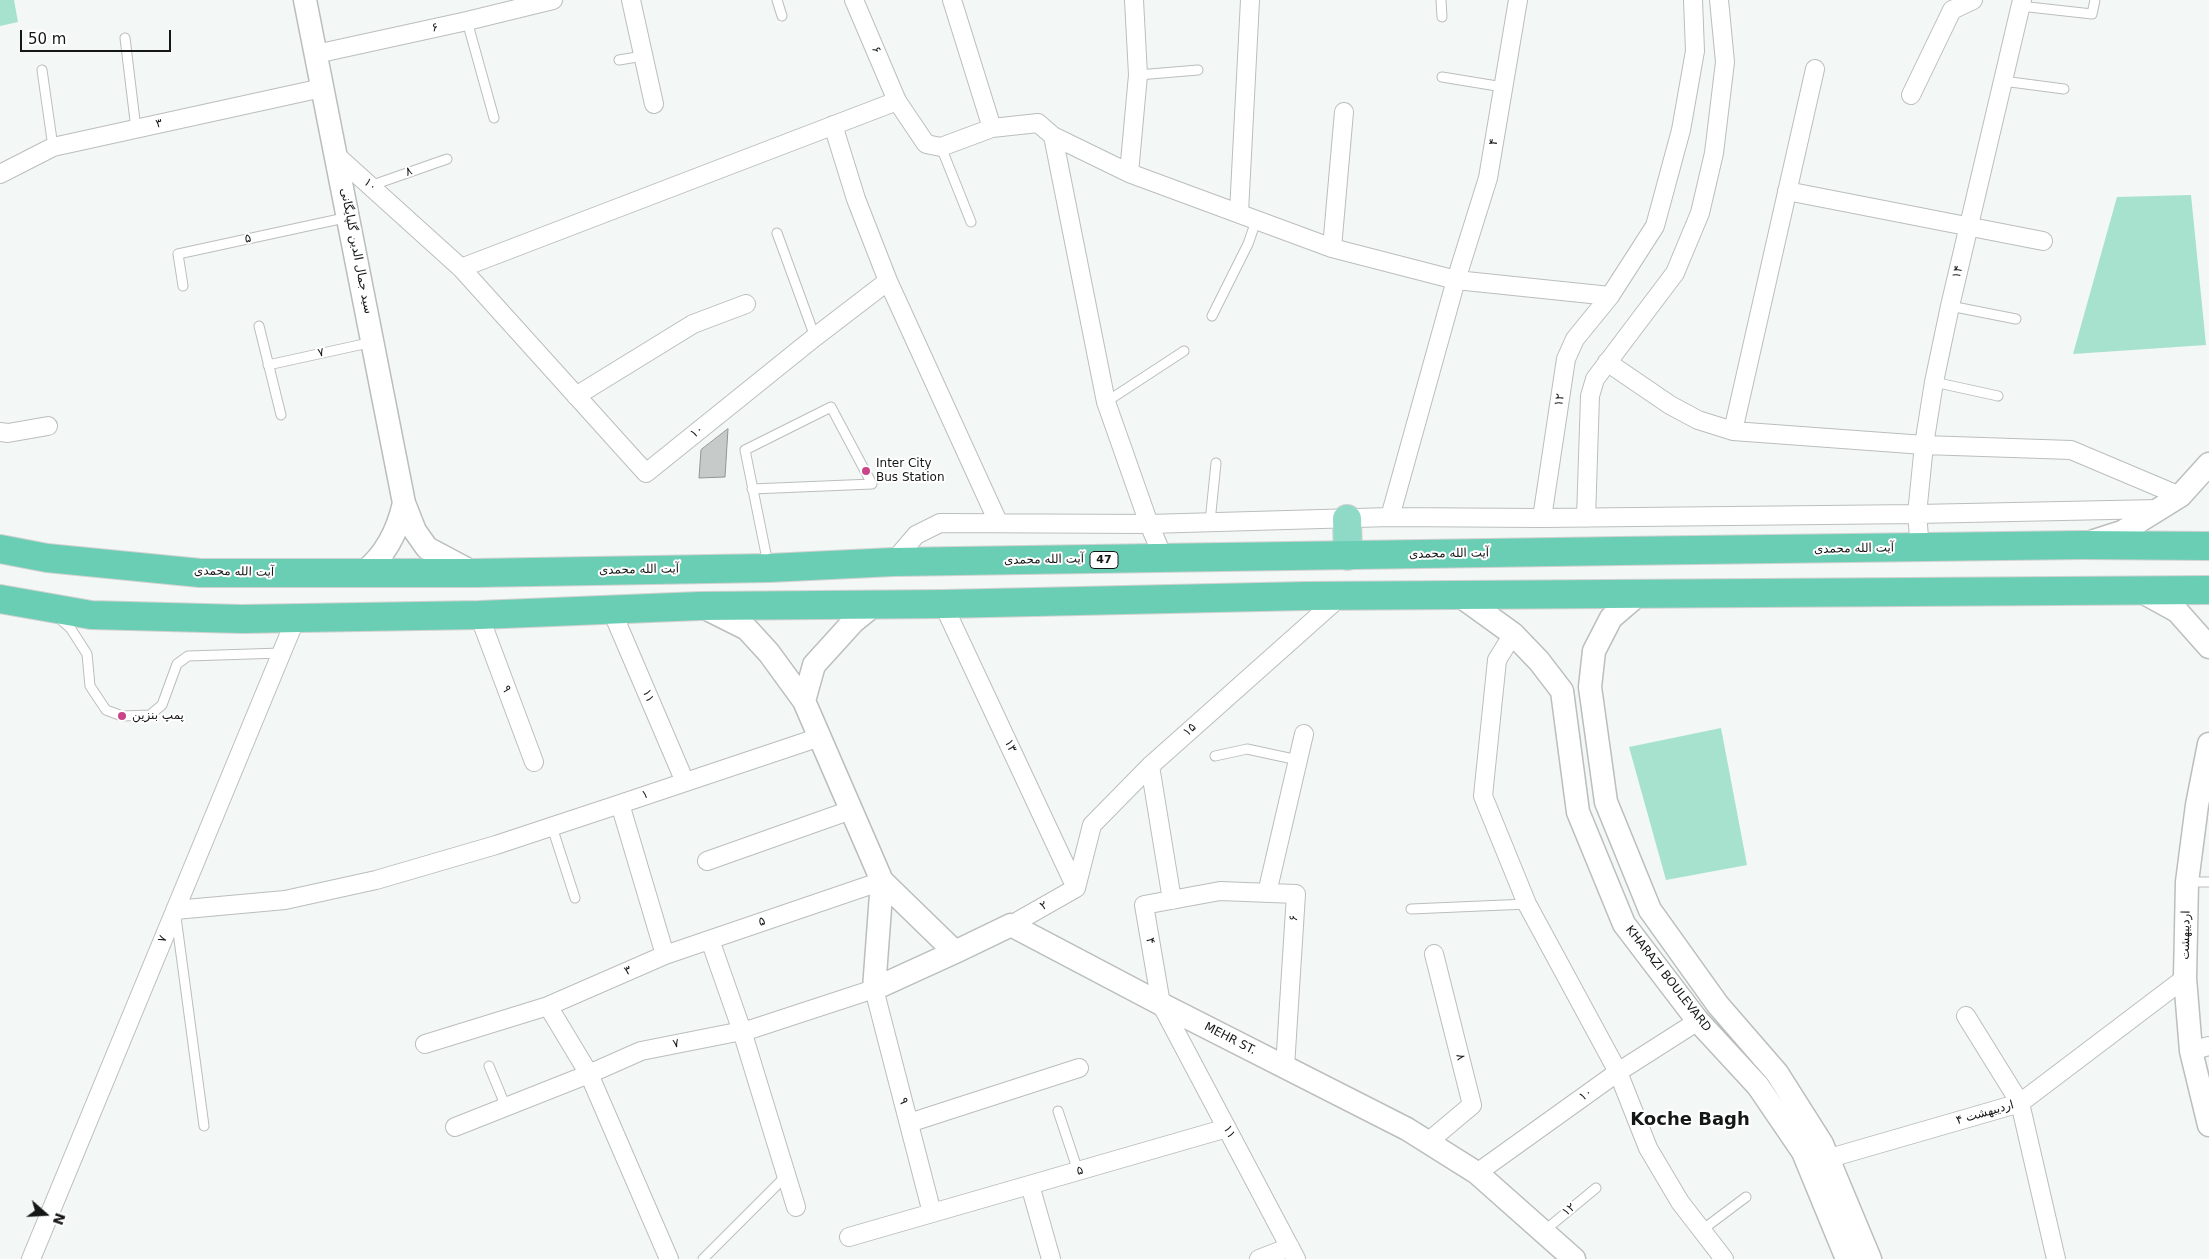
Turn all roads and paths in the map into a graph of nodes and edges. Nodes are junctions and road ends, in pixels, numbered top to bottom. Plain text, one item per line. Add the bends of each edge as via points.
1 (305, 0) edge
2 (553, 0) edge
3 (631, 0) edge
4 (777, 0) edge
5 (854, 0) edge
6 (952, 0) edge
7 (1134, 0) edge
8 (1250, 0) edge
9 (1441, 0) edge
10 (1518, 0) edge
11 (1693, 0) edge
12 (1719, 0) edge
13 (1973, 0) edge
14 (2095, 0) edge
15 (2021, 3) edge
16 (782, 16) dead end
17 (1442, 17) dead end
18 (466, 21) junction
19 (125, 38) dead end
20 (316, 54) junction
21 (644, 56) junction
22 (619, 60) dead end
23 (1815, 69) dead end
24 (42, 70) dead end
25 (1198, 70) dead end
26 (1138, 75) junction
27 (1442, 77) dead end
28 (2003, 81) junction
29 (1504, 87) junction
30 (322, 88) junction
31 (2064, 89) dead end
32 (1911, 95) dead end
33 (897, 101) junction
34 (654, 104) dead end
35 (1344, 112) dead end
36 (494, 118) dead end
37 (833, 124) junction
38 (992, 128) junction
39 (136, 129) junction
40 (1053, 136) junction
41 (53, 147) junction
42 (941, 147) junction
43 (337, 156) junction
44 (447, 158) dead end
45 (1129, 173) junction
46 (0, 174) edge
47 (370, 186) junction
48 (1787, 191) junction
49 (1239, 212) junction
50 (349, 217) junction
51 (1256, 221) junction
52 (971, 222) dead end
53 (1970, 226) junction
54 (777, 232) dead end
55 (2042, 241) dead end
56 (1332, 248) junction
57 (461, 268) junction
58 (1456, 280) junction
59 (888, 281) junction
60 (183, 286) dead end
61 (1610, 296) junction
62 (746, 304) dead end
63 (1950, 306) junction
64 (1212, 316) dead end
65 (2016, 319) dead end
66 (259, 326) dead end
67 (815, 337) junction
68 (374, 342) junction
69 (1184, 351) dead end
70 (1608, 362) junction
71 (268, 365) junction
72 (1934, 382) junction
73 (576, 396) junction
74 (1998, 396) dead end
75 (1106, 402) junction
76 (281, 415) dead end
77 (48, 426) dead end
78 (1733, 431) junction
79 (0, 432) edge
80 (1924, 445) junction
81 (1216, 463) dead end
82 (2209, 464) edge
83 (752, 489) junction
84 (2180, 496) junction
85 (404, 502) junction
86 (2160, 509) junction
87 (1917, 514) junction
88 (1390, 517) junction
89 (1542, 518) junction
90 (1586, 518) junction
91 (1347, 520) junction
92 (998, 522) junction
93 (1210, 522) junction
94 (1149, 524) junction
95 (2081, 545) junction
96 (2209, 546) edge
97 (1920, 548) junction
98 (0, 549) edge
99 (1489, 553) junction
100 (1550, 553) junction
101 (1348, 556) junction
102 (1164, 558) junction
103 (893, 562) junction
104 (769, 568) junction
105 (364, 572) junction
106 (475, 573) junction
107 (2139, 590) junction
108 (2209, 590) edge
109 (1548, 593) junction
110 (1639, 594) junction
111 (1459, 595) junction
112 (1490, 595) junction
113 (1341, 596) junction
114 (0, 599) edge
115 (943, 604) junction
116 (874, 605) junction
117 (700, 606) junction
118 (49, 608) junction
119 (611, 609) junction
120 (479, 615) junction
121 (296, 618) junction
122 (1513, 634) junction
123 (2209, 646) edge
124 (281, 653) junction
125 (804, 701) junction
126 (1304, 734) dead end
127 (820, 737) junction
128 (2209, 744) edge
129 (1215, 756) dead end
130 (1298, 760) junction
131 (534, 762) dead end
132 (1150, 766) junction
133 (685, 782) junction
134 (620, 804) junction
135 (2203, 805) edge
136 (851, 810) junction
137 (552, 826) junction
138 (707, 861) dead end
139 (882, 881) junction
140 (2198, 882) edge
141 (1076, 888) junction
142 (1268, 893) junction
143 (576, 898) dead end
144 (1172, 900) junction
145 (1527, 904) junction
146 (1411, 909) dead end
147 (175, 910) junction
148 (1011, 925) junction
149 (710, 940) junction
150 (956, 952) junction
151 (1434, 954) dead end
152 (665, 955) junction
153 (2185, 978) junction
154 (874, 989) junction
155 (1161, 1004) junction
156 (548, 1006) junction
157 (1966, 1016) dead end
158 (1698, 1021) junction
159 (742, 1031) junction
160 (426, 1044) dead end
161 (2200, 1048) edge
162 (489, 1066) dead end
163 (1285, 1067) junction
164 (1079, 1068) dead end
165 (1618, 1072) junction
166 (588, 1074) junction
167 (2020, 1103) junction
168 (506, 1107) junction
169 (1058, 1111) dead end
170 (908, 1123) junction
171 (2209, 1125) edge
172 (204, 1126) dead end
173 (455, 1127) dead end
174 (1227, 1128) junction
175 (1428, 1142) junction
176 (1818, 1161) junction
177 (1078, 1171) junction
178 (1477, 1173) junction
179 (786, 1176) junction
180 (1030, 1185) junction
181 (1596, 1188) dead end
182 (1746, 1197) dead end
183 (796, 1207) dead end
184 (932, 1213) junction
185 (1702, 1230) junction
186 (1543, 1232) junction
187 (849, 1237) dead end
188 (1293, 1253) edge
189 (31, 1259) edge
190 (669, 1259) edge
191 (703, 1259) edge
192 (1051, 1259) edge
193 (1259, 1259) edge
194 (1574, 1259) edge
195 (1724, 1259) edge
196 (1847, 1259) edge
197 (1870, 1259) edge
198 (2056, 1259) edge

1 - 20 street, سید جمال الدین گلپایگانی
2 - 18 street, ۶
3 - 21 street
4 - 16 lane
5 - 33 street, ۶
6 - 38 street
7 - 26 street
8 - 49 street
9 - 17 lane
10 - 29 street, ۴
11 - 61 street, ۱۲ via 1695,50 1681,130 1655,226
12 - 70 street via 1725,62 1714,153 1700,213 1675,273
13 - 32 street via 1952,10
14 - 15 lane via 2092,14
15 - 28 street, ۱۴
18 - 20 street, ۶
18 - 36 lane
19 - 39 lane
20 - 30 street, سید جمال الدین گلپایگانی
21 - 22 lane
21 - 34 street
23 - 48 street
24 - 41 lane
25 - 26 lane
26 - 45 street
27 - 29 lane
28 - 31 lane
28 - 53 street, ۱۴
29 - 58 street, ۴ via 1488,178
30 - 39 street, ۳
30 - 43 street, سید جمال الدین گلپایگانی
33 - 37 street
33 - 42 street, ۶ via 926,144
35 - 56 street
37 - 57 street
37 - 59 street via 856,199
38 - 40 street via 1038,123
38 - 42 street
39 - 41 street, ۳
40 - 45 street
40 - 75 street
41 - 46 street, ۳
42 - 52 lane
43 - 47 street, ۱۰
43 - 50 street, سید جمال الدین گلپایگانی
44 - 47 lane, ۸
45 - 49 street
47 - 57 street, ۱۰
48 - 53 street
48 - 78 street
49 - 51 street
50 - 60 lane, ۵ via 178,254
50 - 68 street, سید جمال الدین گلپایگانی
51 - 56 street
51 - 64 lane
53 - 55 street
53 - 63 street, ۱۴
54 - 67 lane
56 - 58 street
57 - 73 street, ۱۰
58 - 61 street
58 - 88 street, ۴
59 - 67 street, ۱۰
59 - 92 street
61 - 89 street, ۱۲ via 1575,339 1566,359
62 - 73 street via 693,324
63 - 65 lane
63 - 72 street, ۱۴
66 - 71 lane
67 - 73 street, ۱۰ via 646,473
68 - 71 lane, ۷
68 - 85 street, سید جمال الدین گلپایگانی
69 - 75 lane
70 - 78 street via 1670,405 1698,420
70 - 90 street via 1595,379 1590,396
71 - 76 lane
72 - 74 lane
72 - 80 street, ۱۴
75 - 94 street
77 - 79 street
78 - 80 street
80 - 84 street via 2071,450
80 - 87 street, ۱۴
81 - 93 lane
82 - 84 street
83 - 83 lane via 772,488 872,484 831,407 744,450
83 - 104 lane
84 - 86 street
85 - 105 street via 400,523 384,552
85 - 106 street via 415,531 427,548
86 - 87 street
86 - 95 street via 2122,532
87 - 90 street
87 - 97 street, ۱۴
88 - 89 street
88 - 91 street
89 - 90 street
91 - 93 street
91 - 101 main road
92 - 94 street
92 - 103 street via 940,523 916,534
93 - 94 street
94 - 102 street
95 - 96 highway, آیت الله محمدی / 47
95 - 97 highway, آیت الله محمدی / 47
97 - 100 highway, آیت الله محمدی / 47
98 - 105 highway, آیت الله محمدی / 47 via 47,558 200,573
99 - 100 highway, آیت الله محمدی / 47
99 - 101 highway, آیت الله محمدی / 47
99 - 112 highway via 1504,564 1506,574 1499,591
100 - 109 highway via 1536,563 1534,572 1540,589
101 - 102 highway, آیت الله محمدی / 47
102 - 103 highway, آیت الله محمدی / 47
103 - 104 highway, آیت الله محمدی / 47
104 - 106 highway, آیت الله محمدی / 47
105 - 106 highway, آیت الله محمدی / 47
107 - 108 highway
107 - 110 highway
107 - 123 street via 2177,611
109 - 110 highway
109 - 112 highway
110 - 176 street, KHARAZI BOULEVARD via 1611,618 1594,650 1590,687 1606,802 1650,910 1718,1005 1777,1073 1822,1144
111 - 112 highway
111 - 113 highway
111 - 122 street, KHARAZI BOULEVARD
113 - 115 highway
113 - 132 street, ۱۵
114 - 118 highway
115 - 116 highway
115 - 141 street, ۱۳
116 - 117 highway
116 - 125 street via 852,622 814,665
117 - 119 highway
117 - 125 street via 747,630 769,653
118 - 121 highway via 91,615
118 - 124 lane via 71,628 87,654 90,686 95,694 106,710 122,716 150,714 162,705 177,664 188,656
119 - 120 highway
119 - 133 street, ۱۱
120 - 121 highway
120 - 131 street, ۹
121 - 124 street, ۷
122 - 145 street via 1498,660 1483,796
122 - 158 street, KHARAZI BOULEVARD via 1562,691 1578,812 1624,924
124 - 147 street, ۷
125 - 127 street
126 - 130 street
127 - 133 street, ۱
127 - 136 street
128 - 135 street, اردیبهشت
129 - 130 lane via 1248,750
130 - 142 street
132 - 141 street, ۱۵ via 1092,825
132 - 144 street
133 - 134 street, ۱
134 - 137 street, ۱
134 - 152 street
135 - 140 street, اردیبهشت
136 - 138 street
136 - 139 street
137 - 143 lane
137 - 147 street, ۱ via 376,880 294,898
139 - 149 street, ۵
139 - 150 street
139 - 154 street
140 - 153 street, اردیبهشت
141 - 148 street, ۲
142 - 144 street, ۶ via 1220,891
142 - 163 street, ۶ via 1296,894
144 - 155 street, ۴ via 1144,905
145 - 146 lane
145 - 165 street
147 - 172 lane
147 - 189 street, ۷
148 - 150 street
148 - 155 street, MEHR ST.
149 - 152 street, ۳
149 - 159 street
150 - 154 street, ۷
151 - 175 street, ۸ via 1472,1106
152 - 156 street, ۳
153 - 161 street, اردیبهشت
153 - 167 street, اردیبهشت ۴
154 - 159 street, ۷
154 - 170 street, ۹
155 - 163 street, MEHR ST.
155 - 174 street, ۱۱
156 - 160 street, ۳
156 - 166 street
157 - 167 street
158 - 165 street, ۱۰
158 - 176 street, KHARAZI BOULEVARD via 1758,1086 1803,1152
159 - 166 street, ۷ via 641,1051
159 - 179 street
161 - 171 street, اردیبهشت
162 - 168 lane
163 - 175 street, MEHR ST.
164 - 170 street
165 - 178 street, ۱۰
165 - 185 street via 1648,1148 1680,1202
166 - 168 street, ۷
166 - 190 street
167 - 176 street, اردیبهشت ۴
167 - 198 street
168 - 173 street, ۷
169 - 177 lane
170 - 184 street, ۹
174 - 177 street, ۵
174 - 188 street, ۱۱
175 - 178 street, MEHR ST.
176 - 196 street, KHARAZI BOULEVARD
176 - 197 street, KHARAZI BOULEVARD
177 - 180 street, ۵
178 - 186 street, MEHR ST.
179 - 183 street
179 - 191 lane
180 - 184 street, ۵
180 - 192 street
181 - 186 lane, ۱۲
182 - 185 lane
184 - 187 street, ۵
185 - 195 street
186 - 194 street, MEHR ST.
188 - 193 street

